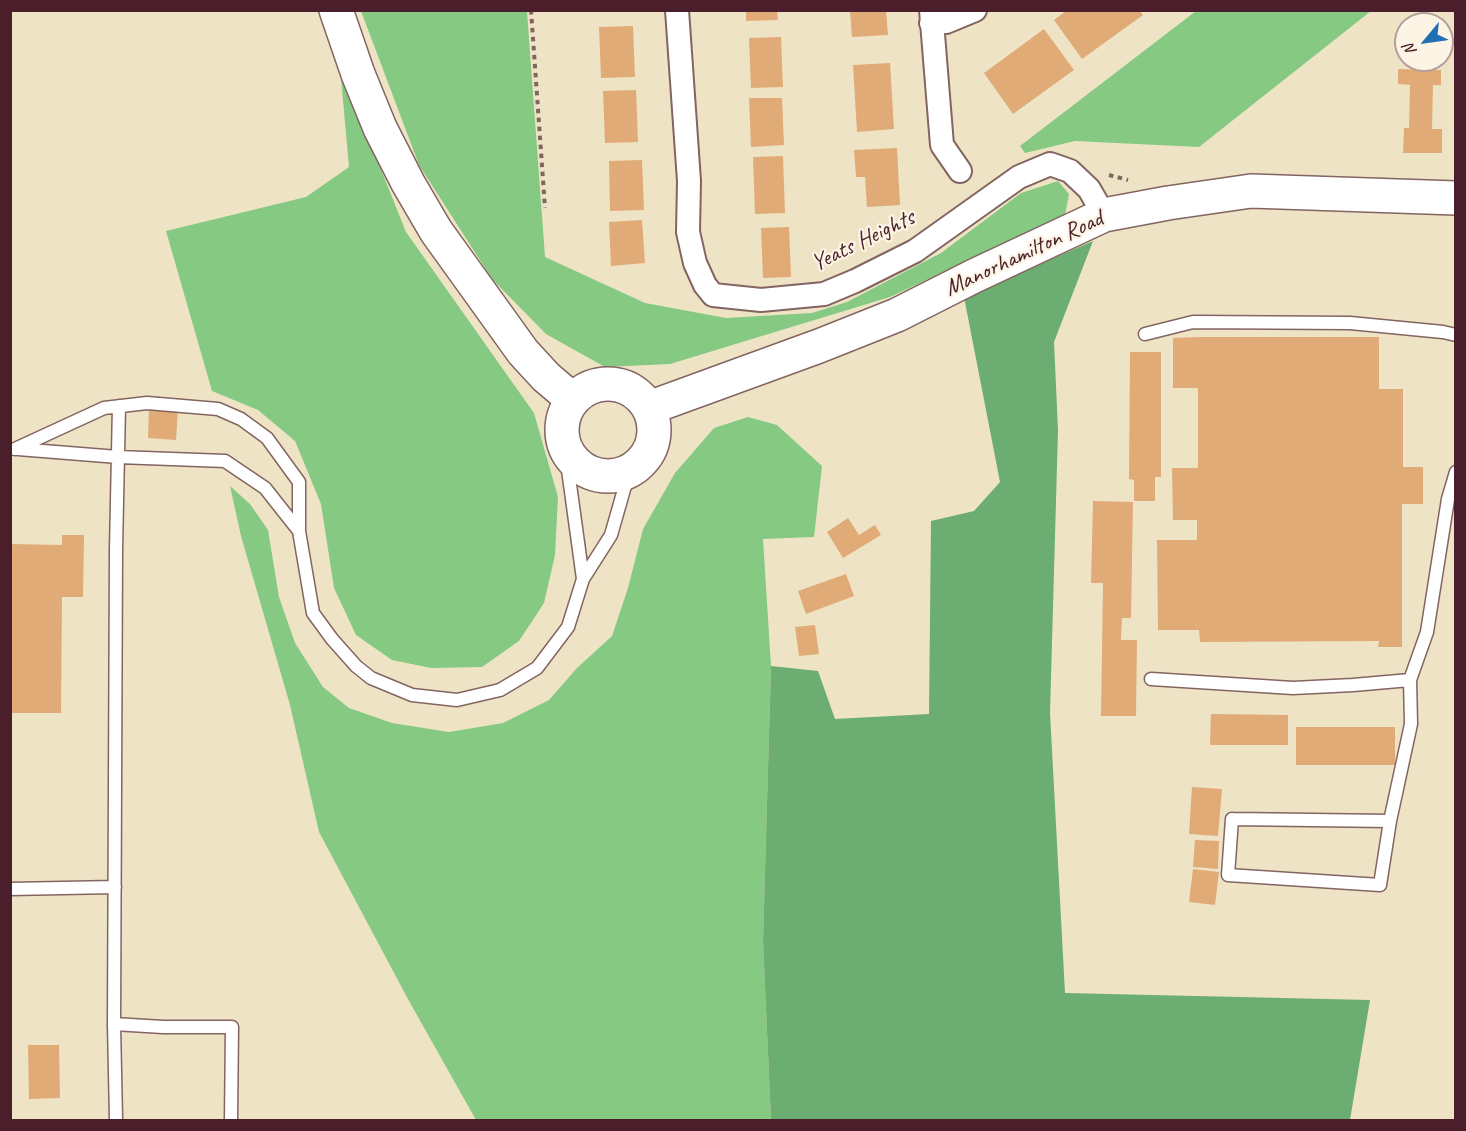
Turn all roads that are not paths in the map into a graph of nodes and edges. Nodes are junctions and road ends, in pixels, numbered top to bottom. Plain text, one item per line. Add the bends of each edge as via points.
1 (336, 10) edge
2 (677, 10) edge
3 (975, 10) edge
4 (931, 16) edge
5 (960, 171) dead end
6 (1455, 198) edge
7 (1104, 215) junction
8 (1145, 334) dead end
9 (1455, 335) edge
10 (573, 400) junction
11 (119, 406) junction
12 (649, 408) junction
13 (565, 448) junction
14 (13, 449) edge
15 (118, 457) junction
16 (629, 472) junction
17 (1455, 472) edge
18 (299, 531) junction
19 (583, 579) junction
20 (1151, 679) dead end
21 (1410, 680) junction
22 (1390, 821) junction
23 (115, 887) junction
24 (10, 889) edge
25 (114, 1024) junction
26 (116, 1120) edge
27 (231, 1120) edge

1 - 10 highway via 380,128 436,231 523,352
2 - 7 street, Yeats Heights via 689,181 688,232 694,263 713,295 761,300 824,294 915,251 1019,177 1050,164 1070,171 1089,189
3 - 4 street via 946,22
4 - 5 street via 942,145
6 - 7 highway, Manorhamilton Road via 1251,191
7 - 12 highway, Manorhamilton Road via 897,315
8 - 9 lane via 1192,322 1226,322 1350,323
10 - 12 highway via 585,390 613,384 628,388
10 - 13 highway via 562,423
11 - 14 lane via 104,408
11 - 15 lane
11 - 18 lane via 147,403 218,409 241,419 267,438 299,482
12 - 16 highway via 654,422 650,451
13 - 16 highway via 585,471 599,476
13 - 19 lane
14 - 15 lane
15 - 18 lane via 225,461 265,488
15 - 23 lane
16 - 19 lane via 611,535
17 - 21 lane via 1427,632
18 - 19 lane via 313,614 356,666 371,678 412,695 457,700 500,690 537,668 568,627
20 - 21 lane via 1293,688
21 - 22 lane via 1411,724
22 - 22 lane via 1380,885 1228,875 1232,819
23 - 24 lane
23 - 25 lane
25 - 26 lane
25 - 27 lane via 232,1027

